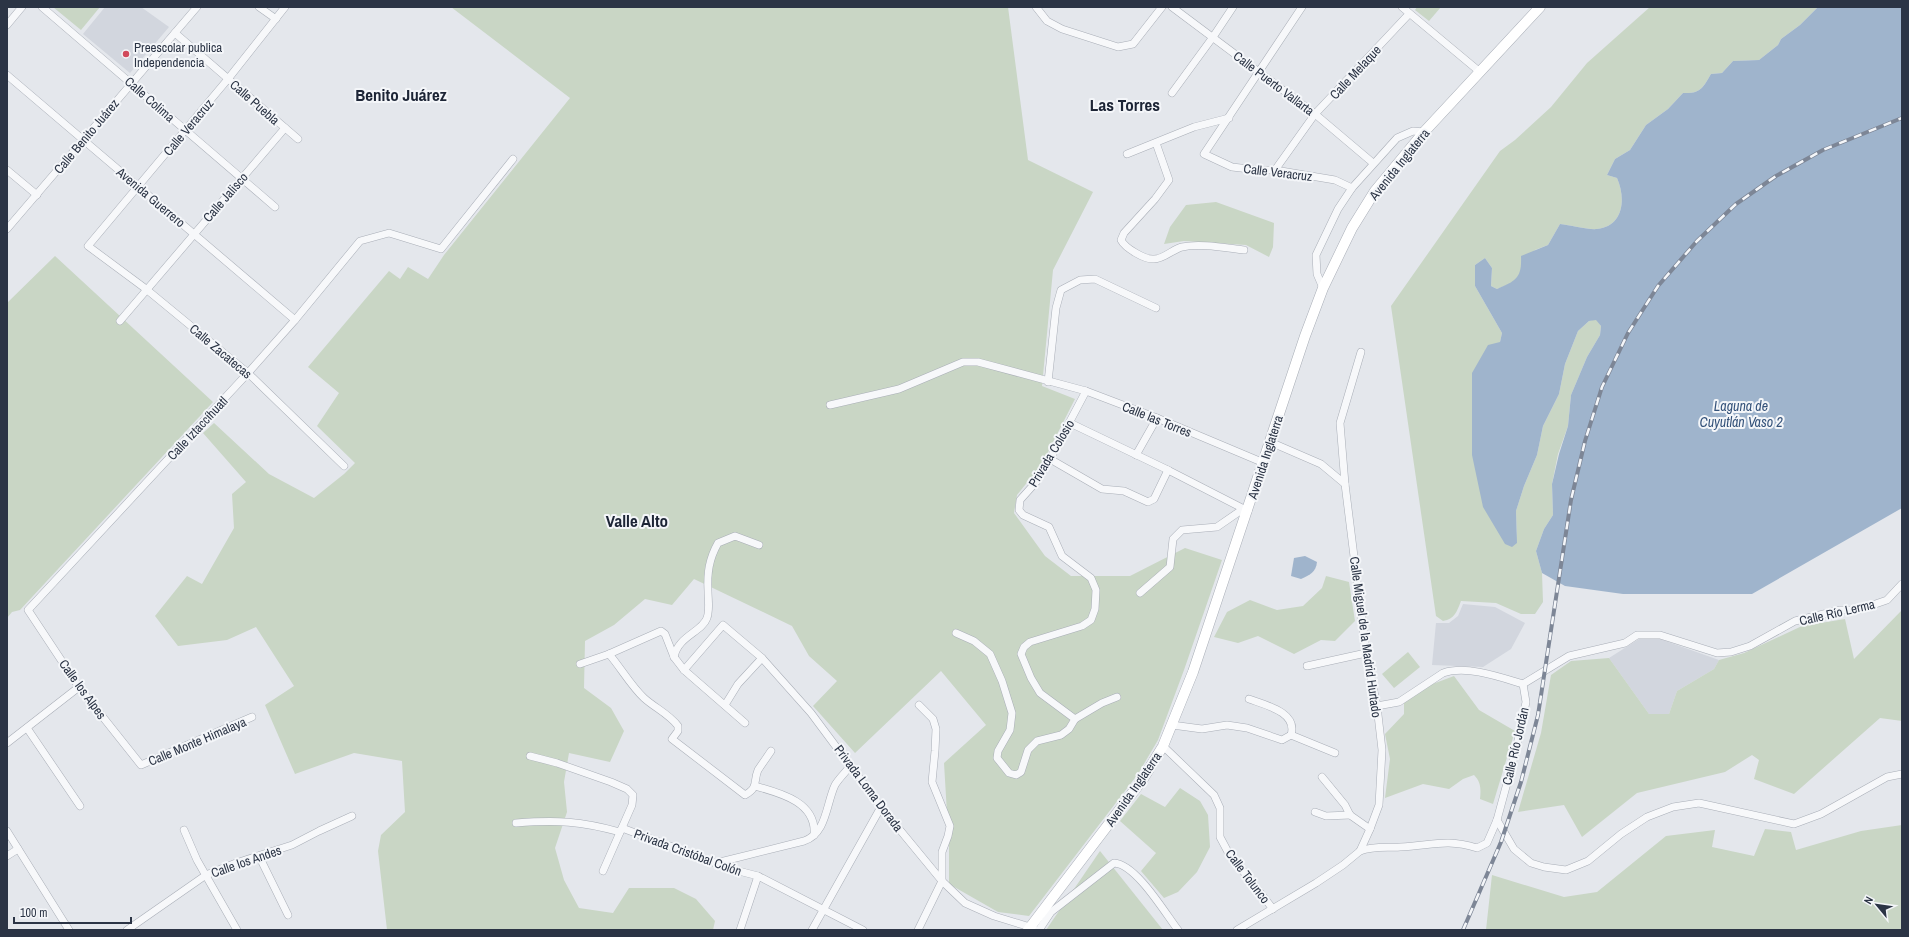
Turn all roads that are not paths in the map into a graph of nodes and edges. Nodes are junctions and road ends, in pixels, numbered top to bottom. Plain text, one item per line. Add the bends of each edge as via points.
1 (22, 7) edge
2 (42, 7) edge
3 (197, 7) edge
4 (259, 7) edge
5 (285, 7) edge
6 (1036, 7) edge
7 (1162, 7) edge
8 (1172, 7) edge
9 (1233, 7) edge
10 (1302, 7) edge
11 (1402, 7) edge
12 (1540, 7) edge
13 (1409, 14) junction
14 (276, 19) junction
15 (7, 25) edge
16 (175, 32) junction
17 (1213, 37) junction
18 (1258, 70) junction
19 (1480, 72) junction
20 (7, 75) edge
21 (228, 79) junction
22 (131, 84) junction
23 (1172, 93) dead end
24 (1315, 114) junction
25 (1229, 118) junction
26 (285, 128) junction
27 (185, 130) junction
28 (1424, 132) junction
29 (298, 139) dead end
30 (84, 140) junction
31 (1156, 143) junction
32 (1127, 154) dead end
33 (513, 159) dead end
34 (1373, 164) junction
35 (7, 170) edge
36 (1275, 170) junction
37 (241, 178) junction
38 (138, 187) junction
39 (1352, 188) junction
40 (37, 195) junction
41 (276, 208) dead end
42 (7, 230) edge
43 (193, 233) junction
44 (88, 246) joint
45 (1244, 250) dead end
46 (1323, 288) junction
47 (146, 289) junction
48 (1156, 308) dead end
49 (295, 320) junction
50 (120, 321) dead end
51 (1361, 352) dead end
52 (248, 373) junction
53 (1048, 382) junction
54 (1086, 391) junction
55 (830, 405) dead end
56 (1157, 418) junction
57 (1070, 423) junction
58 (1270, 442) junction
59 (1136, 455) junction
60 (1050, 459) junction
61 (1264, 463) junction
62 (344, 466) dead end
63 (1168, 470) junction
64 (1345, 484) junction
65 (1245, 510) junction
66 (759, 545) dead end
67 (1902, 584) edge
68 (1140, 593) dead end
69 (28, 610) joint
70 (956, 633) dead end
71 (1366, 653) junction
72 (609, 654) junction
73 (674, 657) junction
74 (762, 658) junction
75 (580, 664) dead end
76 (1307, 666) dead end
77 (684, 670) junction
78 (1523, 684) junction
79 (79, 687) junction
80 (1117, 697) dead end
81 (1249, 698) dead end
82 (725, 705) junction
83 (919, 705) dead end
84 (1377, 706) junction
85 (252, 717) dead end
86 (1075, 719) junction
87 (745, 723) dead end
88 (1172, 725) junction
89 (27, 728) junction
90 (1291, 735) junction
91 (7, 743) edge
92 (1163, 746) junction
93 (771, 751) dead end
94 (1335, 753) dead end
95 (530, 756) dead end
96 (141, 765) joint
97 (851, 765) junction
98 (1902, 774) edge
99 (1322, 777) dead end
100 (756, 786) junction
101 (80, 806) dead end
102 (881, 806) junction
103 (1315, 812) dead end
104 (1350, 815) junction
105 (352, 816) dead end
106 (1497, 820) junction
107 (516, 823) dead end
108 (1370, 829) junction
109 (184, 830) dead end
110 (621, 830) junction
111 (7, 831) edge
112 (813, 837) junction
113 (18, 849) junction
114 (1360, 850) junction
115 (7, 856) edge
116 (259, 856) junction
117 (716, 863) junction
118 (603, 872) dead end
119 (206, 875) junction
120 (758, 876) junction
121 (942, 880) junction
122 (1273, 909) junction
123 (824, 910) junction
124 (288, 915) dead end
125 (1033, 929) edge
126 (69, 930) edge
127 (127, 930) edge
128 (237, 930) edge
129 (740, 930) edge
130 (812, 930) edge
131 (863, 930) edge
132 (918, 930) edge
133 (1178, 930) edge
134 (1237, 930) edge

1 - 15 street
2 - 22 street, Calle Colima
3 - 16 street, Calle Benito Juárez
4 - 14 street
5 - 14 street, Calle Veracruz
6 - 7 street via 1047,21 1062,29 1118,47 1133,44
8 - 17 street, Calle Puerto Vallarta
9 - 17 street
10 - 18 street
11 - 13 street
12 - 19 main road, Avenida Inglaterra
13 - 19 street
13 - 24 street, Calle Melaque
14 - 21 street, Calle Veracruz
16 - 21 street, Calle Puebla
16 - 22 street, Calle Benito Juárez
17 - 18 street, Calle Puerto Vallarta
17 - 23 street
18 - 24 street, Calle Puerto Vallarta
18 - 25 street
19 - 28 main road, Avenida Inglaterra
20 - 30 street, Avenida Guerrero
21 - 26 street, Calle Puebla
21 - 27 street, Calle Veracruz
22 - 27 street, Calle Colima
22 - 30 street, Calle Benito Juárez
24 - 34 street, Calle Puerto Vallarta
24 - 36 street, Calle Melaque
25 - 31 street via 1194,127
25 - 36 street, Calle Veracruz via 1204,154 1232,167
26 - 29 street, Calle Puebla
26 - 37 street, Calle Jalisco
27 - 37 street, Calle Colima
27 - 38 street, Calle Veracruz
28 - 34 street via 1413,131 1397,138
28 - 46 main road, Avenida Inglaterra via 1375,191 1352,228
30 - 38 street, Avenida Guerrero
30 - 40 street, Calle Benito Juárez
31 - 32 street
31 - 45 street via 1169,180 1124,233 1121,240 1124,246 1147,258 1155,259 1182,247
33 - 49 street, Calle Iztaccíhuatl via 441,249 389,233 360,241
34 - 39 street
35 - 40 street
36 - 39 street, Calle Veracruz via 1335,180
37 - 41 street, Calle Colima
37 - 43 street, Calle Jalisco
38 - 43 street, Avenida Guerrero
38 - 44 street, Calle Veracruz
39 - 46 street via 1338,209 1316,255 1317,274
40 - 42 street, Calle Benito Juárez
43 - 47 street, Calle Jalisco
43 - 49 street, Avenida Guerrero
44 - 47 street, Calle Zacatecas
46 - 58 main road, Avenida Inglaterra
47 - 50 street, Calle Jalisco
47 - 52 street, Calle Zacatecas
48 - 53 street via 1095,279 1080,280 1061,290 1056,308
49 - 52 street, Calle Iztaccíhuatl
51 - 64 street, Calle Miguel de la Madrid Hurtado via 1340,423
52 - 62 street, Calle Zacatecas
52 - 69 street, Calle Iztaccíhuatl
53 - 54 street, Calle las Torres
53 - 55 street, Calle las Torres via 978,362 963,362 899,389
54 - 56 street, Calle las Torres
54 - 57 street, Privada Colosio
56 - 59 street
56 - 61 street, Calle las Torres
57 - 59 street
57 - 60 street, Privada Colosio
58 - 61 main road, Avenida Inglaterra
58 - 64 street via 1321,464
59 - 63 street
60 - 63 street via 1102,489 1124,491 1148,502 1154,499
60 - 86 street, Privada Colosio via 1020,500 1019,510 1049,527 1062,556 1091,578 1096,590 1095,609 1091,620 1082,626 1030,642 1021,654 1040,693
61 - 65 main road, Avenida Inglaterra
63 - 65 street
64 - 71 street, Calle Miguel de la Madrid Hurtado
65 - 68 street via 1217,527 1182,530 1174,539 1170,567
65 - 88 main road, Avenida Inglaterra via 1193,672
66 - 73 street via 735,536 718,543 708,565 707,619 701,627 686,637
67 - 78 street, Calle Río Lerma via 1887,600 1858,610 1840,610 1795,621 1750,646 1731,652 1717,653 1660,634 1637,635 1625,644 1569,656
69 - 79 street, Calle los Alpes
70 - 86 street via 974,641 990,654 1002,681 1012,713 1010,730 998,751 997,758 1009,773 1016,775 1021,772 1028,750 1037,741 1061,735 1069,729
71 - 76 street
71 - 84 street, Calle Miguel de la Madrid Hurtado
72 - 73 street via 661,631 665,634
72 - 75 street
72 - 100 street via 644,698 674,719 678,731 672,739 745,795
73 - 77 street
74 - 77 street, Privada Loma Dorada via 723,625
74 - 82 street via 738,684
74 - 97 street, Privada Loma Dorada via 811,713
77 - 82 street
78 - 84 street via 1487,674 1452,670 1443,673 1399,702
78 - 106 street, Calle Río Jordán via 1526,702
79 - 89 street
79 - 96 street, Calle los Alpes
80 - 86 street
81 - 90 street via 1279,710 1289,719 1293,729
82 - 87 street
83 - 121 street via 933,719 936,729 932,782 950,826 942,852
84 - 108 street, Calle Miguel de la Madrid Hurtado via 1382,750 1379,805
85 - 96 street, Calle Monte Himalaya
88 - 90 street via 1202,729 1227,725 1247,728 1282,740
88 - 92 main road, Avenida Inglaterra
89 - 91 street
89 - 101 street
90 - 94 street
92 - 122 street, Calle Tolunco via 1214,795 1220,808 1220,837 1228,852
92 - 125 main road, Avenida Inglaterra via 1143,779
93 - 100 street via 758,771
95 - 110 street via 557,763 627,789 633,795 632,805
97 - 102 street, Privada Loma Dorada
97 - 112 street via 831,795 824,819
98 - 106 street via 1887,777 1821,814 1794,824 1699,803 1672,807 1647,817 1588,861 1566,870 1544,868 1531,863 1514,849
99 - 104 street via 1345,804
100 - 112 street via 799,803 811,815
102 - 121 street, Privada Loma Dorada
102 - 123 street
103 - 104 street via 1326,816
104 - 108 street
105 - 116 street, Calle los Andes via 292,845
106 - 114 street, Calle Río Jordán via 1487,843 1477,848 1447,842 1401,847 1370,847
107 - 110 street, Privada Cristóbal Colón via 567,821
108 - 114 street, Calle Miguel de la Madrid Hurtado
109 - 119 street
110 - 117 street, Privada Cristóbal Colón
110 - 118 street, Privada Cristóbal Colón
111 - 113 street
112 - 117 street
113 - 115 street
113 - 126 street
114 - 122 street, Calle Miguel de la Madrid Hurtado via 1343,865
116 - 119 street, Calle los Andes
116 - 124 street
117 - 120 street, Privada Cristóbal Colón
119 - 127 street, Calle los Andes
119 - 128 street
120 - 123 street, Privada Cristóbal Colón
120 - 129 street
121 - 125 street, Privada Loma Dorada via 965,902 994,916
121 - 132 street
122 - 134 street, Calle Miguel de la Madrid Hurtado
123 - 130 street
123 - 131 street, Privada Cristóbal Colón
125 - 133 street via 1114,863 1124,865 1144,885

